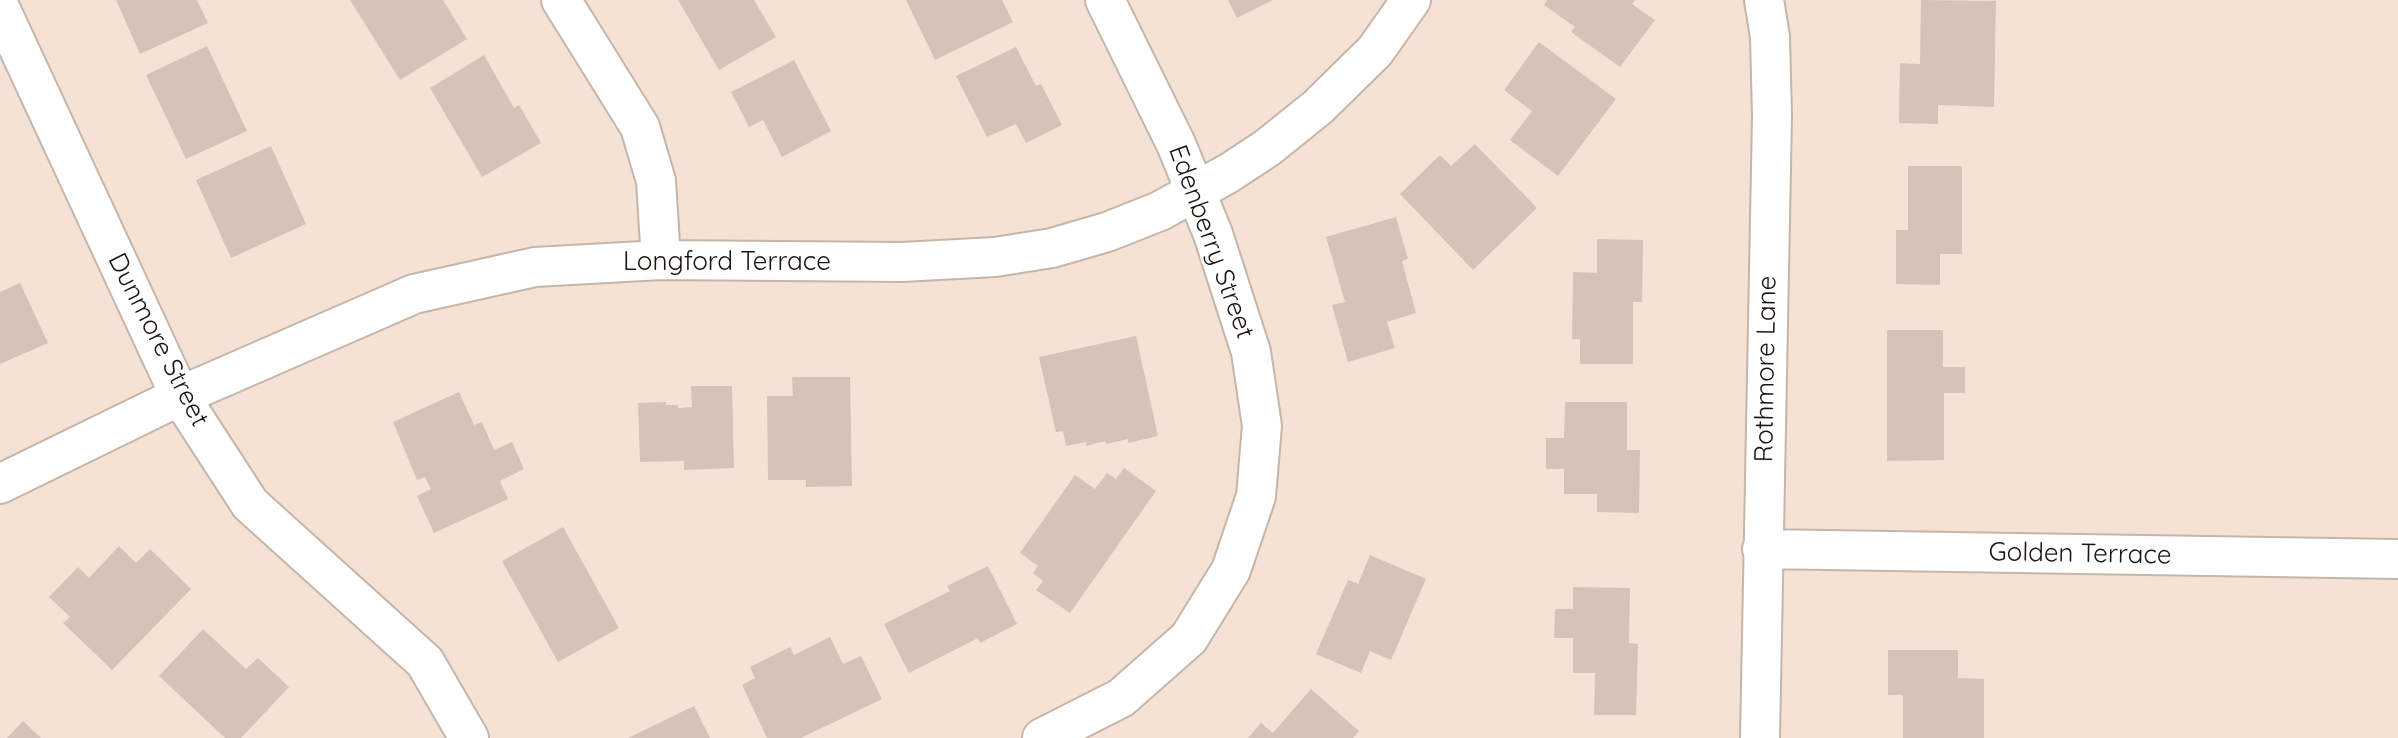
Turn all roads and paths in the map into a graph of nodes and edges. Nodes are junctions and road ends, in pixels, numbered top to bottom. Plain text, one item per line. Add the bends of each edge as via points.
1 (561, 0) edge
2 (1105, 0) edge
3 (1411, 0) edge
4 (1764, 0) edge
5 (0, 8) edge
6 (1197, 191) junction
7 (661, 260) junction
8 (180, 396) junction
9 (0, 484) edge
10 (1762, 549) junction
11 (2398, 559) edge
12 (469, 738) edge
13 (1042, 738) edge
14 (1760, 738) edge

1 - 7 street via 640,127 656,181
2 - 6 street, Edenberry Street
3 - 6 street, Longford Terrace via 1375,51 1318,107 1267,148
4 - 10 street, Rothmore Lane via 1772,116
5 - 8 street, Dunmore Street
6 - 7 street, Longford Terrace via 1107,232 995,257 902,262
6 - 13 street, Edenberry Street via 1251,352 1262,426 1256,496 1231,570 1189,638 1121,698
7 - 8 street, Longford Terrace via 535,267 414,294
8 - 9 street, Longford Terrace
8 - 12 street, Dunmore Street via 250,504 425,662
10 - 11 street, Golden Terrace
10 - 14 street, Rothmore Lane

